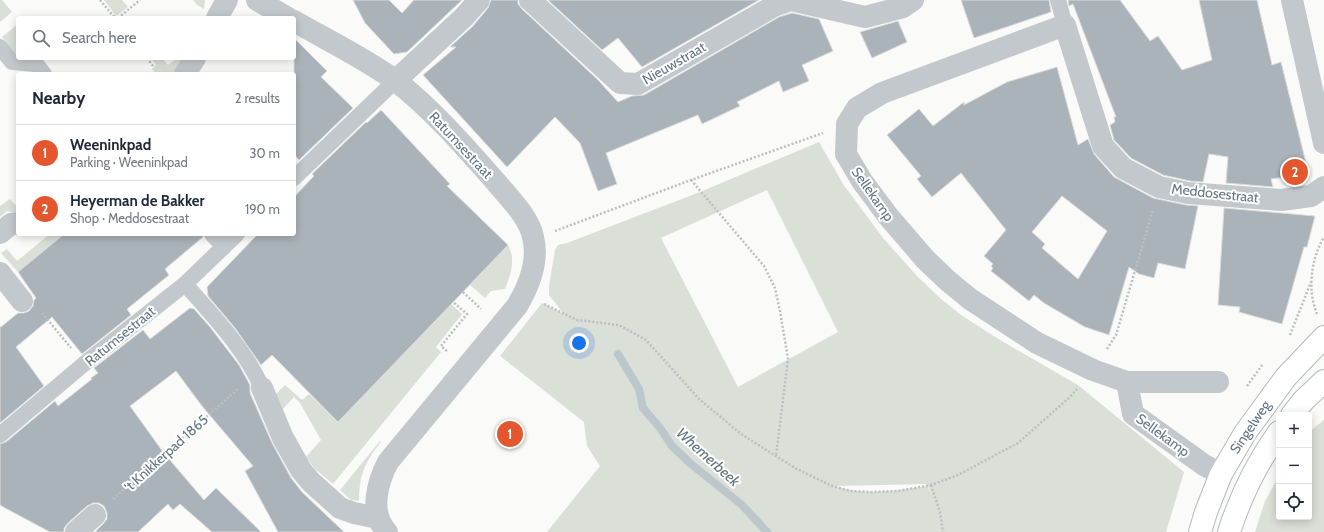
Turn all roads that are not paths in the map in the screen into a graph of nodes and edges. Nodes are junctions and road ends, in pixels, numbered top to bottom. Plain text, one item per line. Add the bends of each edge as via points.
1 (227, 0) edge
2 (257, 0) edge
3 (480, 0) edge
4 (530, 0) edge
5 (791, 0) edge
6 (913, 0) edge
7 (1058, 0) edge
8 (1292, 0) edge
9 (218, 16) edge
10 (285, 16) edge
11 (296, 23) edge
12 (1065, 24) junction
13 (0, 47) edge
14 (193, 60) edge
15 (42, 72) edge
16 (186, 72) edge
17 (395, 81) junction
18 (1324, 143) edge
19 (296, 176) edge
20 (1324, 187) edge
21 (16, 223) edge
22 (0, 233) edge
23 (214, 236) edge
24 (235, 236) edge
25 (224, 247) junction
26 (0, 273) edge
27 (185, 284) junction
28 (22, 301) road end
29 (1324, 337) edge
30 (259, 381) joint
31 (1324, 381) edge
32 (1127, 382) junction
33 (1218, 382) dead end
34 (1294, 412) edge
35 (0, 435) edge
36 (1276, 436) edge
37 (1220, 474) junction
38 (96, 515) road end
39 (383, 525) edge
40 (76, 532) edge
41 (1200, 532) edge
42 (1229, 532) edge

1 - 9 street
2 - 10 street
3 - 17 street
4 - 5 street, Nieuwstraat via 620,83 638,84 774,6
5 - 6 street, Nieuwstraat via 865,17 903,7
7 - 12 street, Meddosestraat
8 - 18 street
11 - 17 street, Ratumsestraat
12 - 20 street, Meddosestraat via 1103,146 1122,168 1159,187 1188,193 1281,200 1311,196
12 - 32 street, Sellekamp via 882,93 857,108 847,124 846,154 888,216 925,259 970,299 1037,343 1093,370
13 - 15 street via 12,62 36,64
14 - 16 street
17 - 19 street
17 - 39 street, Ratumsestraat via 422,103 473,155 522,214 533,237 535,259 525,292 517,306 388,462 382,474 377,500
21 - 22 street
23 - 25 street
24 - 25 street, Ratumsestraat
25 - 27 street, Ratumsestraat
26 - 28 street
27 - 30 street via 217,321
27 - 35 street, Ratumsestraat
29 - 37 main road, Singelweg via 1269,399
30 - 39 street via 283,438 311,482 340,508
31 - 34 main road, Singelweg
32 - 33 street, Sellekamp
32 - 37 street, Sellekamp via 1133,414
36 - 42 main road, Singelweg via 1245,488
37 - 41 main road, Singelweg
38 - 40 street

